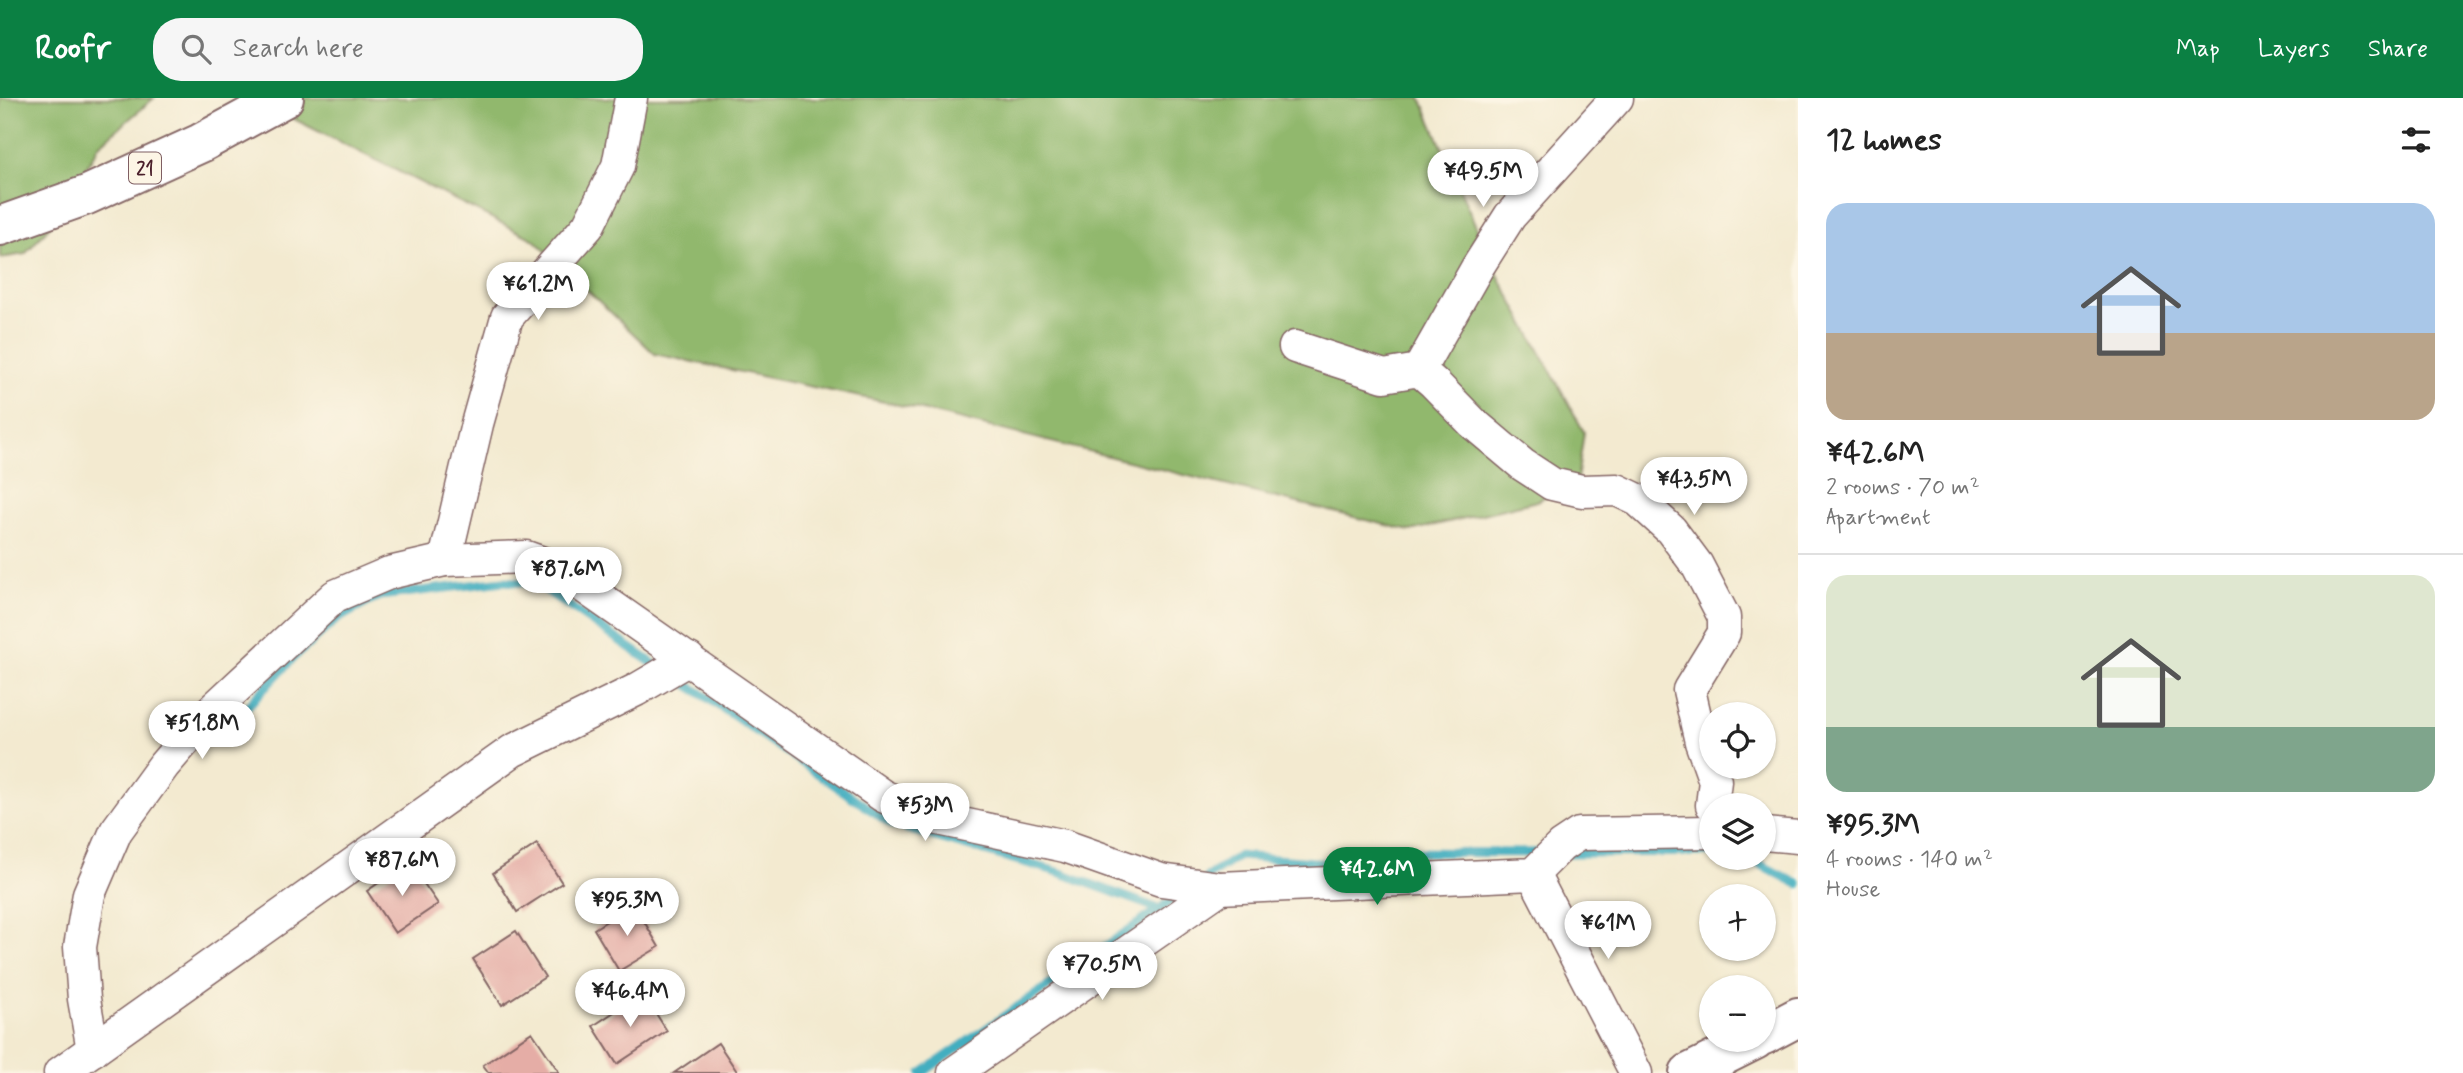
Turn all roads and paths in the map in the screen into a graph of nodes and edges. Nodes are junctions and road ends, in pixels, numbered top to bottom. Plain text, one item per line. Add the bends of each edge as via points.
1 (284, 98) edge
2 (631, 98) edge
3 (1617, 98) edge
4 (0, 226) edge
5 (1295, 348) dead end
6 (1419, 370) junction
7 (445, 560) junction
8 (689, 659) junction
9 (1715, 793) edge
10 (1699, 821) edge
11 (1776, 835) edge
12 (1798, 837) edge
13 (1533, 874) junction
14 (1220, 888) junction
15 (1798, 1017) edge
16 (1776, 1029) edge
17 (93, 1050) junction
18 (1731, 1052) edge
19 (60, 1073) edge
20 (954, 1073) edge
21 (1636, 1073) edge
22 (1689, 1073) edge

1 - 4 main road, 21 via 201,143 87,195
2 - 7 street via 618,166 587,226 507,317
3 - 6 street via 1510,216
5 - 6 street via 1384,376
6 - 9 street via 1473,423 1552,484 1582,491 1617,490 1638,499 1671,530 1698,565 1724,617 1724,633 1689,690 1716,782
7 - 8 street via 526,557 557,568
7 - 17 street via 389,573 335,596 208,714 116,831 89,894 80,947
8 - 14 street via 883,796 934,818 1065,846 1161,880
8 - 17 street via 512,751
10 - 13 street via 1579,834
11 - 12 street
13 - 14 street
13 - 21 street
14 - 20 street
15 - 16 main road
17 - 19 street
18 - 22 main road

